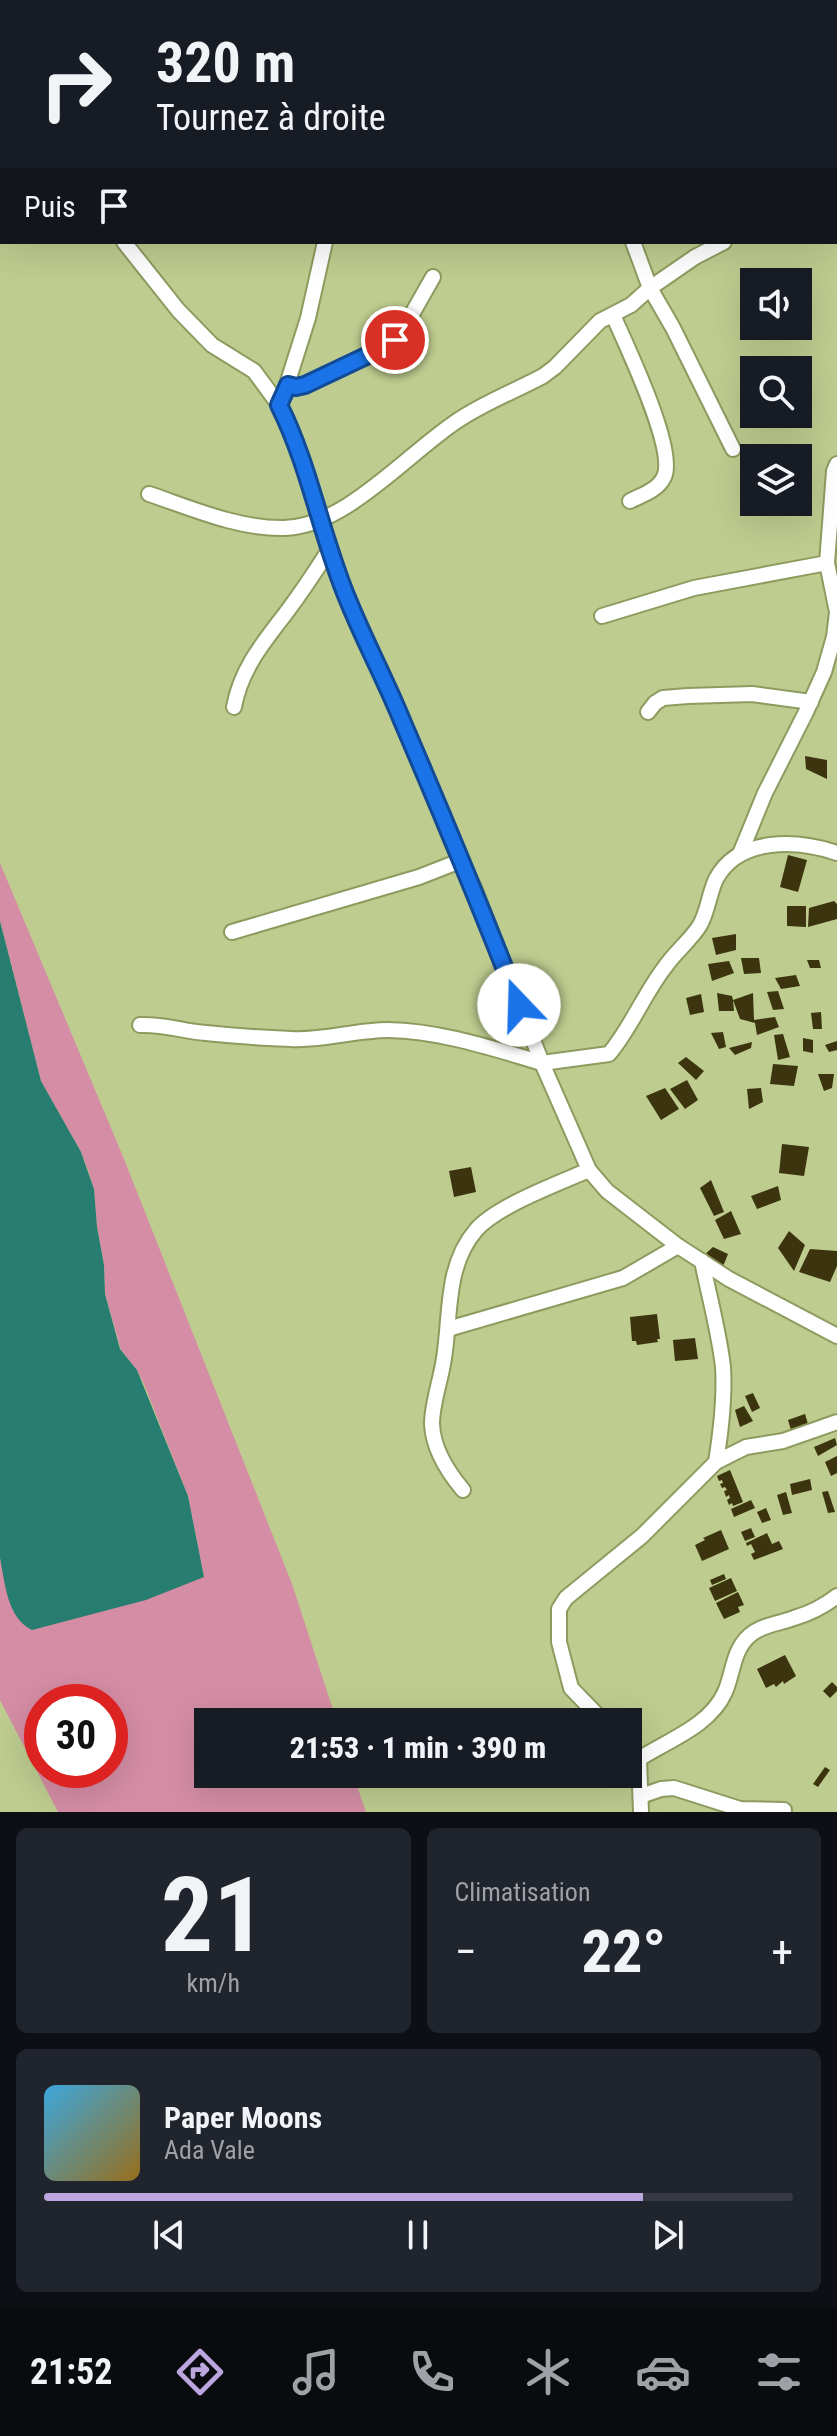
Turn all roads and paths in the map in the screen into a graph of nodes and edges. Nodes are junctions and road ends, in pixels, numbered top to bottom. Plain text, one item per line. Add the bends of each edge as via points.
1 (126, 244) edge
2 (325, 244) edge
3 (634, 244) edge
4 (718, 244) edge
5 (433, 277) dead end
6 (650, 288) junction
7 (613, 315) junction
8 (288, 385) junction
9 (279, 405) junction
10 (733, 449) dead end
11 (837, 464) edge
12 (149, 494) dead end
13 (630, 501) dead end
14 (320, 522) junction
15 (329, 550) junction
16 (827, 563) junction
17 (602, 616) dead end
18 (836, 637) edge
19 (811, 702) junction
20 (234, 707) dead end
21 (648, 712) dead end
22 (837, 853) edge
23 (740, 854) junction
24 (460, 861) junction
25 (232, 932) dead end
26 (140, 1025) dead end
27 (542, 1063) junction
28 (589, 1170) junction
29 (678, 1246) junction
30 (702, 1261) junction
31 (448, 1329) junction
32 (837, 1336) edge
33 (837, 1422) edge
34 (716, 1462) junction
35 (463, 1490) dead end
36 (837, 1596) edge
37 (590, 1708) edge
38 (642, 1757) edge
39 (641, 1788) edge
40 (641, 1796) junction
41 (784, 1810) dead end
42 (641, 1812) edge

1 - 9 street via 178,310 212,345 254,371
2 - 8 street
3 - 6 street
4 - 6 street
5 - 8 street via 395,340 305,385
6 - 7 street
6 - 10 street
7 - 13 street via 667,457 660,485
7 - 14 street via 600,321 543,376 454,422
8 - 9 street
9 - 14 street
11 - 16 street
12 - 14 street via 246,524 284,528
14 - 15 street
15 - 20 street via 260,646 238,687
15 - 24 street
16 - 17 street via 694,588
16 - 18 street via 837,612
18 - 19 street
19 - 21 street via 752,694 688,696 663,698
19 - 23 street
22 - 23 street via 788,843
23 - 27 street via 718,876 699,927 664,967 609,1054
24 - 25 street
24 - 27 street
26 - 27 street via 294,1040 360,1031 423,1033
27 - 28 street
28 - 29 street via 607,1191
28 - 31 street via 526,1198 476,1230 449,1293
29 - 30 street
29 - 31 street via 623,1278
30 - 32 street
30 - 34 street via 724,1391
31 - 35 street via 432,1423 441,1457
33 - 34 street via 783,1441 746,1447
34 - 37 street via 559,1609 559,1642 571,1688
36 - 38 street via 822,1608 759,1628 746,1638 712,1712
39 - 40 street
40 - 41 street via 674,1788 740,1809
40 - 42 street

